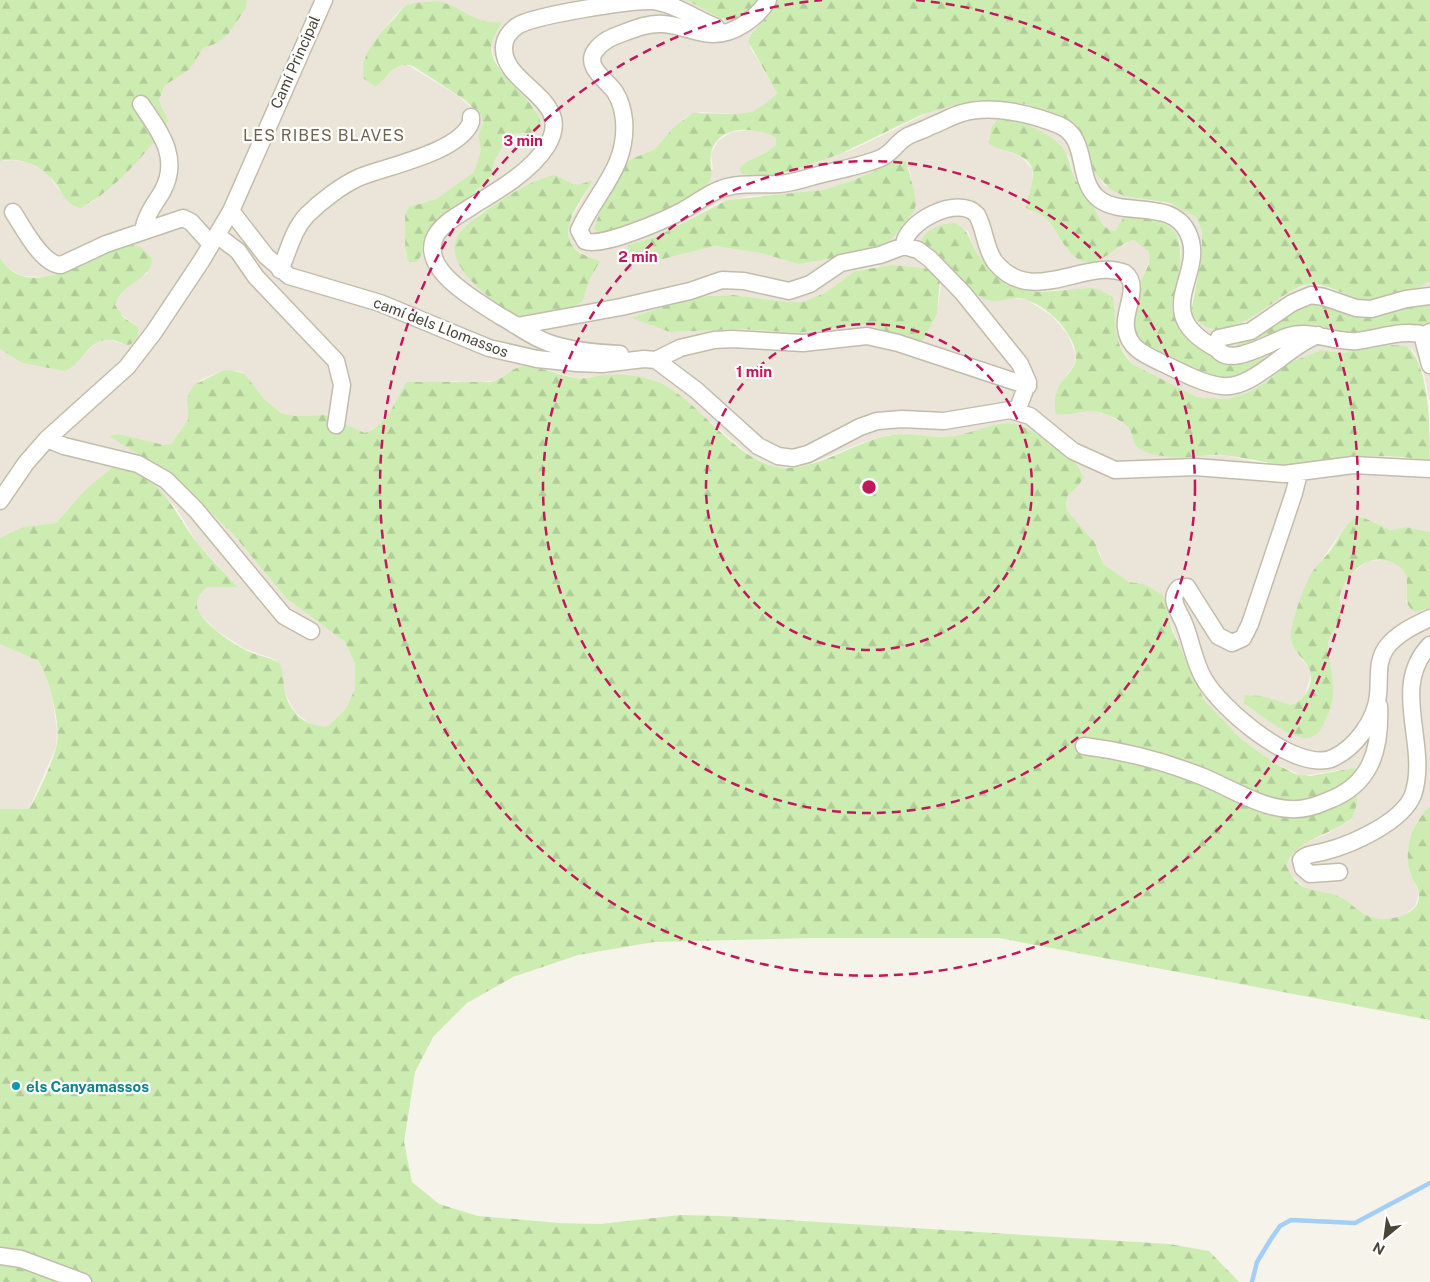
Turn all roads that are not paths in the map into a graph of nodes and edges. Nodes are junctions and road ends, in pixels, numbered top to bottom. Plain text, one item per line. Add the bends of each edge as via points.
1 (324, 0) edge
2 (768, 0) edge
3 (731, 30) junction
4 (141, 104) dead end
5 (471, 117) dead end
6 (231, 211) junction
7 (13, 212) dead end
8 (143, 230) junction
9 (214, 240) junction
10 (904, 246) junction
11 (280, 270) junction
12 (1430, 296) edge
13 (517, 326) junction
14 (1428, 333) edge
15 (1318, 335) junction
16 (1217, 349) junction
17 (650, 359) junction
18 (1430, 365) edge
19 (1028, 386) junction
20 (1017, 411) junction
21 (336, 425) dead end
22 (47, 439) junction
23 (1430, 470) edge
24 (1299, 473) junction
25 (0, 501) edge
26 (1430, 618) edge
27 (311, 631) dead end
28 (1430, 644) edge
29 (1378, 697) junction
30 (1084, 746) dead end
31 (1339, 872) dead end
32 (0, 1256) edge
33 (83, 1282) edge

1 - 6 street, Camí Principal
2 - 3 street via 751,20
3 - 13 street via 697,20 666,4 644,1 540,18 519,25 508,35 504,48 506,58 511,68 548,108 553,123 552,137 530,166 446,224 435,236 432,251 439,268 458,288
3 - 16 street via 712,34 667,24 648,25 609,38 594,52 593,65 615,92 620,104 625,142 618,163 579,230 584,241 595,244 622,236 680,212 724,188 788,183 871,161 890,153 909,135 962,113 1014,112 1060,125 1070,132 1079,149 1091,190 1101,200 1121,208 1159,212 1183,225 1191,245 1182,296 1184,317 1194,332
4 - 8 street via 167,145 170,166 168,178
5 - 11 street via 472,122 466,131 434,152 354,180 314,208 292,236
6 - 9 street, Camí Principal
6 - 11 street, camí dels Llomassos
7 - 8 street via 46,260 56,265
8 - 9 street via 183,218
9 - 21 street via 238,251 262,283 336,360 342,385
9 - 22 street, Camí Principal via 127,367
10 - 13 street via 841,263 810,284 789,291 744,281 722,280 621,307
10 - 15 street via 906,236 915,225 943,211 961,207 977,215 995,262 1019,278 1049,282 1098,271 1125,273 1132,287 1126,328 1134,347 1144,355 1220,386 1234,386 1246,381 1298,344
10 - 19 street via 918,250 930,259 981,314 1020,364 1028,378
11 - 17 street, camí dels Llomassos via 300,280 380,303 467,340 512,354 537,360 592,364
12 - 16 street via 1371,309 1311,296 1292,302 1252,331 1219,338
13 - 17 street via 560,347
14 - 15 street via 1404,332 1351,341
14 - 18 street via 1424,342
15 - 16 street via 1297,334 1234,357
17 - 19 street, camí dels Llomassos via 714,340 803,343 867,336 898,342
17 - 20 street via 696,390 758,446 786,458 808,454 860,427 877,422 897,419 944,421
19 - 20 street
20 - 24 street via 1035,419 1073,451 1115,470 1195,467
22 - 25 street, Camí Principal
22 - 27 street via 138,464 166,480 196,510 284,616
23 - 24 street via 1353,465
24 - 29 street via 1243,638 1236,643 1222,640 1187,587 1176,591 1174,604 1185,624 1195,662 1208,687 1237,716 1292,754 1318,761 1339,755 1355,742 1365,728
26 - 29 street via 1406,631 1386,648 1378,669
28 - 31 street via 1415,666 1411,682 1418,746 1416,786 1402,810 1379,828 1302,860 1302,868 1310,874
29 - 30 street via 1379,725 1375,752 1365,775 1354,788 1341,796 1300,809 1273,806 1151,758
32 - 33 street via 21,1259

